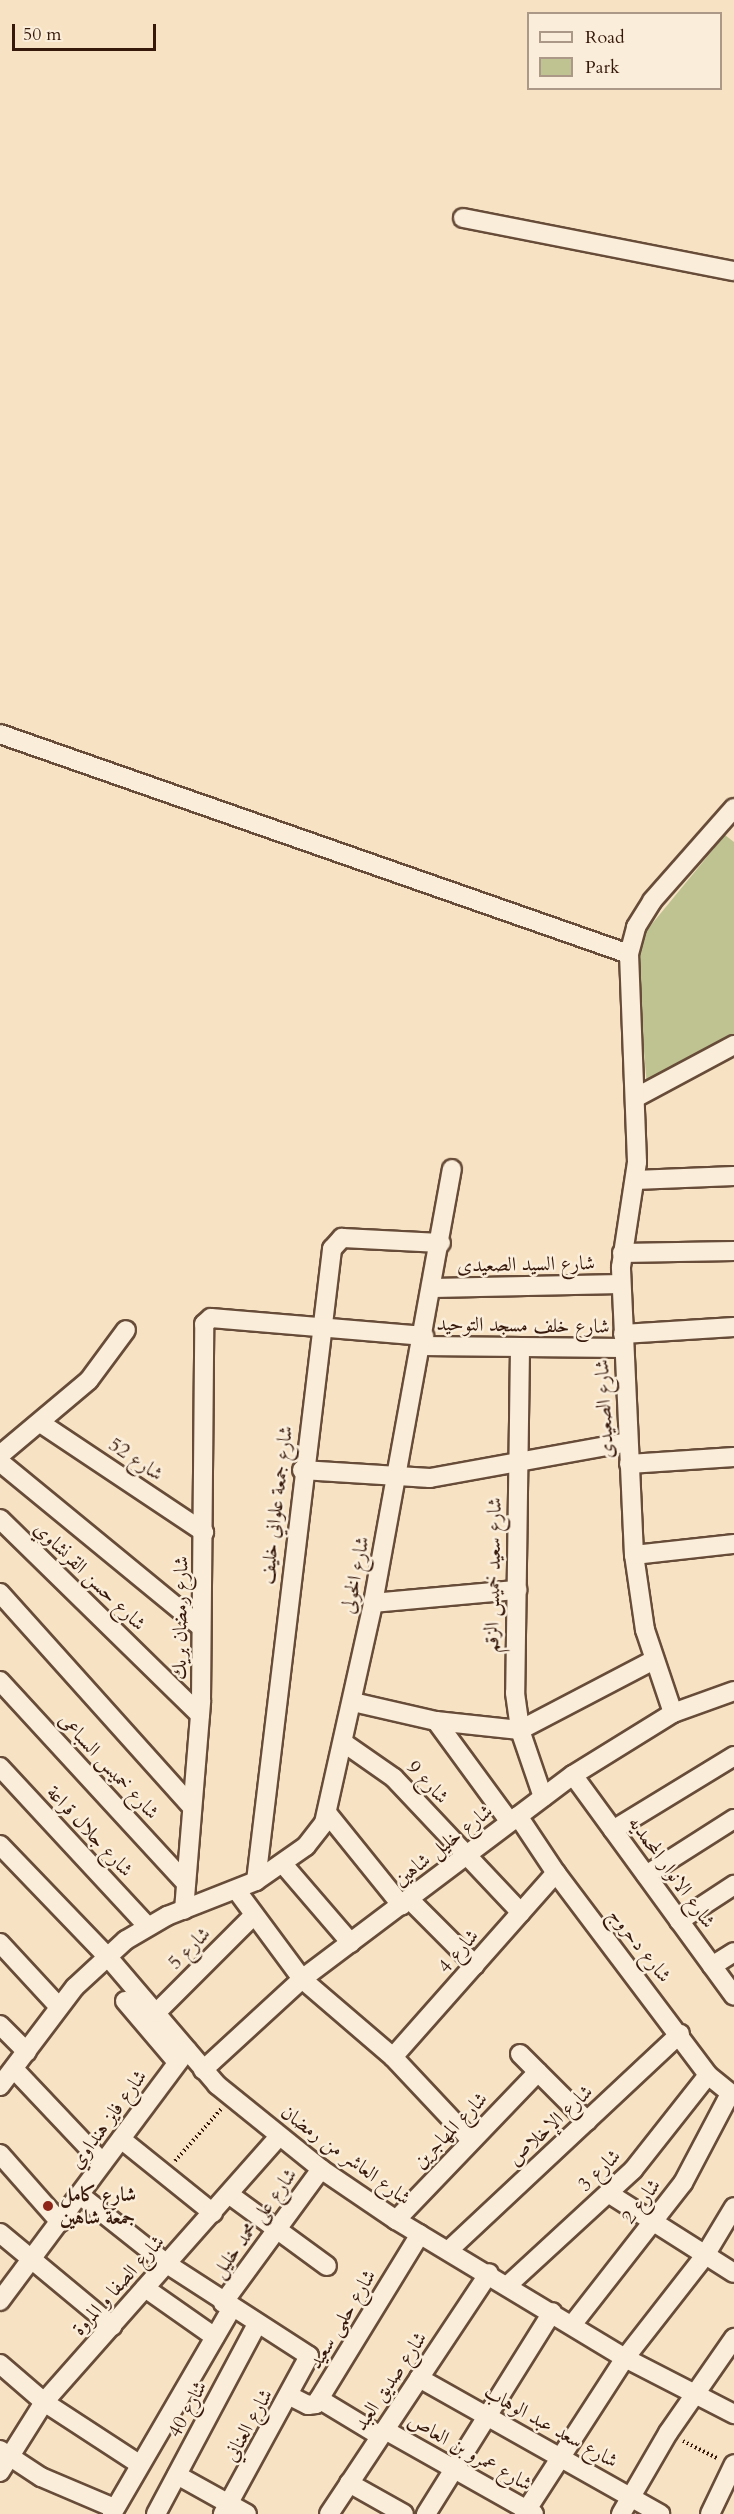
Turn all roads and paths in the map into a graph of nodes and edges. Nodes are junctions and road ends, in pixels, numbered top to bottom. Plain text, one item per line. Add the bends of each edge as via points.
1 (463, 218) dead end
2 (734, 271) edge
3 (0, 734) edge
4 (732, 813) edge
5 (629, 954) junction
6 (734, 1044) edge
7 (635, 1098) junction
8 (452, 1169) dead end
9 (734, 1176) edge
10 (635, 1180) junction
11 (441, 1244) junction
12 (734, 1251) edge
13 (622, 1253) junction
14 (621, 1284) junction
15 (433, 1288) junction
16 (322, 1326) junction
17 (203, 1327) joint
18 (734, 1327) edge
19 (126, 1330) dead end
20 (423, 1341) junction
21 (623, 1341) junction
22 (520, 1348) junction
23 (42, 1424) junction
24 (628, 1442) junction
25 (0, 1455) edge
26 (734, 1457) edge
27 (0, 1462) edge
28 (517, 1464) junction
29 (629, 1464) junction
30 (302, 1470) junction
31 (396, 1478) junction
32 (0, 1519) edge
33 (204, 1532) junction
34 (734, 1544) edge
35 (634, 1556) junction
36 (517, 1590) junction
37 (0, 1593) edge
38 (373, 1603) junction
39 (201, 1627) junction
40 (654, 1660) junction
41 (0, 1681) edge
42 (734, 1691) edge
43 (353, 1702) junction
44 (673, 1713) junction
45 (200, 1715) junction
46 (436, 1721) junction
47 (520, 1730) junction
48 (344, 1743) junction
49 (734, 1756) edge
50 (0, 1767) edge
51 (573, 1775) junction
52 (543, 1797) junction
53 (190, 1805) junction
54 (327, 1813) junction
55 (514, 1819) junction
56 (734, 1819) edge
57 (613, 1830) junction
58 (0, 1845) edge
59 (464, 1856) junction
60 (283, 1864) junction
61 (556, 1873) junction
62 (646, 1875) junction
63 (256, 1881) junction
64 (185, 1882) junction
65 (734, 1885) edge
66 (237, 1891) junction
67 (406, 1903) junction
68 (184, 1910) junction
69 (521, 1913) junction
70 (253, 1916) junction
71 (679, 1921) junction
72 (147, 1926) junction
73 (0, 1943) edge
74 (351, 1943) junction
75 (734, 1952) edge
76 (107, 1956) junction
77 (475, 1965) junction
78 (712, 1966) junction
79 (302, 1979) junction
80 (734, 1996) edge
81 (125, 2001) dead end
82 (59, 2007) junction
83 (156, 2013) junction
84 (0, 2025) edge
85 (680, 2034) junction
86 (27, 2052) junction
87 (520, 2054) dead end
88 (182, 2056) junction
89 (393, 2057) junction
90 (14, 2069) junction
91 (203, 2070) junction
92 (538, 2072) junction
93 (708, 2075) junction
94 (0, 2086) edge
95 (732, 2095) edge
96 (231, 2097) junction
97 (587, 2121) junction
98 (279, 2136) junction
99 (121, 2139) junction
100 (471, 2140) junction
101 (0, 2154) edge
102 (103, 2163) junction
103 (321, 2169) junction
104 (165, 2173) junction
105 (608, 2193) junction
106 (80, 2195) junction
107 (230, 2195) junction
108 (734, 2207) edge
109 (213, 2213) junction
110 (396, 2220) junction
111 (60, 2222) junction
112 (652, 2225) junction
113 (277, 2230) junction
114 (0, 2233) edge
115 (420, 2234) junction
116 (450, 2249) junction
117 (704, 2257) junction
118 (29, 2261) junction
119 (167, 2264) junction
120 (327, 2266) dead end
121 (489, 2273) junction
122 (734, 2273) edge
123 (508, 2285) junction
124 (145, 2288) junction
125 (0, 2301) edge
126 (228, 2306) junction
127 (552, 2312) junction
128 (257, 2324) junction
129 (572, 2325) junction
130 (112, 2326) junction
131 (215, 2337) junction
132 (734, 2338) edge
133 (625, 2358) junction
134 (0, 2364) edge
135 (419, 2378) junction
136 (693, 2394) junction
137 (290, 2396) junction
138 (319, 2399) junction
139 (44, 2402) junction
140 (734, 2414) edge
141 (487, 2416) junction
142 (383, 2433) junction
143 (668, 2433) junction
144 (561, 2458) junction
145 (2, 2460) edge
146 (139, 2464) junction
147 (454, 2469) junction
148 (732, 2472) edge
149 (177, 2475) junction
150 (349, 2483) junction
151 (631, 2497) junction
152 (226, 2509) edge
153 (113, 2511) edge
154 (528, 2513) edge
155 (156, 2514) edge
156 (247, 2514) edge
157 (329, 2514) edge
158 (404, 2514) edge
159 (426, 2514) edge
160 (621, 2514) edge
161 (660, 2514) edge
162 (710, 2514) edge

1 - 2 street
3 - 5 street
4 - 5 street, شارع الصعيدى via 652,901 636,927
5 - 7 street, شارع الصعيدى
6 - 7 street
7 - 10 street, شارع الصعيدى
8 - 11 street, شارع الخولى
9 - 10 street
10 - 13 street, شارع الصعيدى
11 - 15 street, شارع الخولى
11 - 16 street, شارع جمعة علواني خليف via 337,1240 332,1249
12 - 13 street
13 - 14 street, شارع الصعيدى
14 - 15 street, شارع السيد الصعيدى
14 - 21 street, شارع الصعيدى
15 - 20 street, شارع الخولى
16 - 17 street, شارع خلف مسجد التوحيد via 211,1318
16 - 20 street, شارع خلف مسجد التوحيد
16 - 30 street, شارع جمعة علواني خليف
17 - 33 street, شارع رمضان بريك
18 - 21 street, شارع خلف مسجد التوحيد
19 - 23 street via 89,1380
20 - 22 street, شارع خلف مسجد التوحيد
20 - 31 street, شارع الخولى
21 - 22 street, شارع خلف مسجد التوحيد
21 - 24 street, شارع الصعيدى
22 - 28 street, شارع سعيد خميس الزقم
23 - 25 street
23 - 33 street, شارع 52
24 - 28 street
24 - 29 street, شارع الصعيدى
26 - 29 street
27 - 39 street
28 - 31 street via 461,1474
28 - 36 street, شارع سعيد خميس الزقم
29 - 35 street, شارع الصعيدى
30 - 31 street
30 - 63 street, شارع جمعة علواني خليف
31 - 38 street, شارع الخولى
32 - 45 street, شارع حسن القرنشاوي
33 - 39 street, شارع رمضان بريك
34 - 35 street
35 - 40 street, شارع الصعيدى via 638,1598
36 - 38 street
36 - 47 street, شارع سعيد خميس الزقم via 515,1693
37 - 53 street
38 - 43 street, شارع الخولى
39 - 45 street, شارع رمضان بريك
40 - 44 street, شارع الصعيدى
40 - 47 street
41 - 64 street, شارع خميس السباعى
42 - 44 street, شارع خليل شاهين
43 - 46 street
43 - 48 street, شارع الخولى
44 - 51 street, شارع خليل شاهين
45 - 53 street, شارع رمضان بريك
46 - 47 street
46 - 55 street, شارع دحروج
47 - 52 street, شارع سعيد خميس الزقم
48 - 54 street, شارع الخولى
48 - 59 street, شارع 9 via 382,1767
49 - 57 street
50 - 72 street, شارع جلال قراعة
51 - 52 street, شارع خليل شاهين
51 - 57 street, شارع الانوار المحمديه
52 - 55 street, شارع خليل شاهين
53 - 64 street, شارع رمضان بريك
54 - 60 street, شارع الخولى via 314,1838
54 - 67 street
55 - 59 street, شارع خليل شاهين
55 - 61 street, شارع دحروج
56 - 62 street
57 - 62 street, شارع الانوار المحمديه
58 - 76 street, شارع العاشر من رمضان
59 - 67 street, شارع خليل شاهين
59 - 69 street, شارع 9
60 - 63 street, شارع الخولى
60 - 74 street
61 - 69 street, شارع 4
61 - 85 street, شارع دحروج
62 - 71 street, شارع الانوار المحمديه
63 - 66 street, شارع الخولى
64 - 68 street, شارع رمضان بريك
65 - 71 street
66 - 68 street, شارع الخولى
66 - 70 street
67 - 74 street, شارع خليل شاهين
67 - 77 street
68 - 72 street, شارع الخولى
69 - 77 street, شارع 4
70 - 79 street
70 - 83 street, شارع 5
71 - 78 street, شارع الانوار المحمديه
72 - 76 street, شارع الخولى
73 - 82 street
74 - 79 street, شارع خليل شاهين
75 - 78 street
76 - 82 street, شارع الخولى
76 - 83 street, شارع العاشر من رمضان
77 - 89 street, شارع 4
78 - 80 street, شارع الانوار المحمديه
79 - 89 street
79 - 91 street, شارع خليل شاهين
81 - 88 street
82 - 86 street, شارع الخولى
83 - 88 street, شارع العاشر من رمضان
84 - 86 street
85 - 93 street, شارع دحروج
85 - 97 street, شارع الإخلاص
86 - 90 street, شارع الخولى
87 - 92 street
88 - 91 street, شارع العاشر من رمضان
88 - 99 street, شارع فايز هنداوي
89 - 100 street
90 - 94 street, شارع الخولى
90 - 102 street
91 - 96 street, شارع العاشر من رمضان
92 - 97 street
92 - 100 street, شارع المهاجرين
93 - 95 street, شارع دحروج
93 - 105 street, شارع 3 via 655,2146
95 - 112 street, شارع 2 via 699,2157
96 - 98 street, شارع العاشر من رمضان
96 - 104 path
97 - 116 street, شارع الإخلاص
98 - 103 street, شارع العاشر من رمضان
98 - 107 street, شارع الصفا و المروة
99 - 102 street, شارع فايز هنداوي
99 - 104 street
100 - 110 street, شارع المهاجرين
101 - 111 street
102 - 106 street, شارع فايز هنداوي
103 - 110 street, شارع العاشر من رمضان
103 - 113 street, شارع على محمد خليل
104 - 109 street
105 - 112 street
105 - 123 street, شارع 3
106 - 111 street, شارع فايز هنداوي
106 - 119 street
107 - 109 street, شارع الصفا و المروة
107 - 113 street
108 - 117 street
109 - 119 street, شارع الصفا و المروة
110 - 115 street, شارع العاشر من رمضان
111 - 118 street, شارع فايز هنداوي
112 - 117 street
112 - 129 street, شارع 2
113 - 120 street
113 - 126 street, شارع على محمد خليل
114 - 118 street
115 - 116 street, شارع العاشر من رمضان
115 - 138 street, شارع حلمى سعيد
116 - 121 street, شارع العاشر من رمضان
117 - 122 street
117 - 133 street
118 - 125 street, شارع فايز هنداوي
118 - 130 street
119 - 124 street, شارع الصفا و المروة
119 - 126 street
121 - 123 street, شارع العاشر من رمضان
121 - 135 street, شارع صديق العبد
123 - 127 street, شارع العاشر من رمضان
124 - 130 street, شارع الصفا و المروة
124 - 131 street
126 - 128 street
126 - 131 street, شارع على محمد خليل
127 - 129 street, شارع العاشر من رمضان
127 - 141 street
128 - 137 street, شارع العناني via 309,2356
128 - 149 street, شارع 40
129 - 133 street, شارع العاشر من رمضان
130 - 139 street, شارع الصفا و المروة
131 - 146 street, شارع على محمد خليل
132 - 136 street
133 - 136 street, شارع العاشر من رمضان
133 - 144 street
134 - 139 street
135 - 141 street, شارع سعد عبد الوهاب
135 - 142 street, شارع صديق العبد
136 - 140 street, شارع العاشر من رمضان
136 - 143 street
137 - 138 street, شارع حلمى سعيد via 312,2406
137 - 152 street, شارع العناني
138 - 142 street, شارع عمرو بن العاص
139 - 145 street, شارع الصفا و المروة
139 - 146 street
141 - 144 street, شارع سعد عبد الوهاب
141 - 147 street
142 - 147 street, شارع عمرو بن العاص
142 - 150 street, شارع صديق العبد
143 - 148 path
143 - 151 street
144 - 151 street, شارع سعد عبد الوهاب
144 - 154 street
145 - 153 street
146 - 153 street, شارع على محمد خليل
147 - 154 street, شارع عمرو بن العاص
147 - 159 street
148 - 162 street
149 - 152 street
149 - 155 street, شارع 40
150 - 157 street, شارع صديق العبد
150 - 158 street
151 - 160 street
151 - 161 street, شارع سعد عبد الوهاب
152 - 156 street

